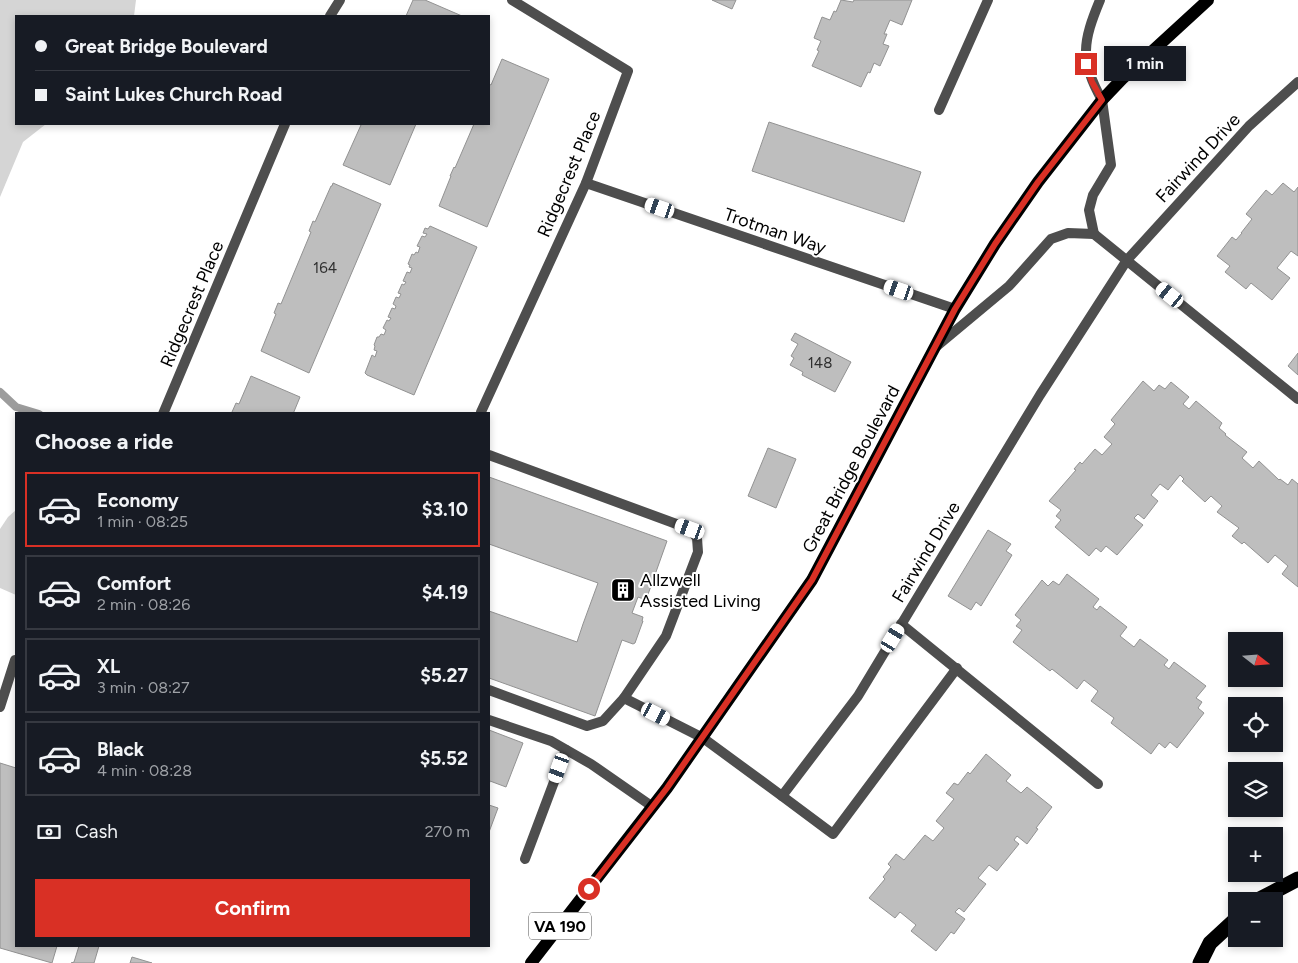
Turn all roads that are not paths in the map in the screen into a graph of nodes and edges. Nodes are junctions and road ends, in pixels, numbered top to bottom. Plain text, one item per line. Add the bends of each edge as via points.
1 (340, 0) edge
2 (512, 0) edge
3 (988, 0) edge
4 (1100, 0) edge
5 (1208, 0) edge
6 (331, 15) edge
7 (1298, 82) edge
8 (1102, 100) junction
9 (940, 110) dead end
10 (285, 125) edge
11 (586, 183) junction
12 (1094, 234) junction
13 (1127, 260) junction
14 (955, 309) junction
15 (934, 348) junction
16 (1298, 399) edge
17 (164, 412) edge
18 (481, 412) dead end
19 (490, 455) edge
20 (902, 624) junction
21 (15, 660) dead end
22 (956, 668) junction
23 (490, 690) edge
24 (624, 698) junction
25 (0, 707) edge
26 (490, 720) edge
27 (703, 738) junction
28 (566, 750) junction
29 (1098, 784) dead end
30 (782, 796) junction
31 (653, 807) junction
32 (525, 859) dead end
33 (1298, 879) edge
34 (1273, 892) edge
35 (1228, 926) edge
36 (530, 963) edge
37 (1200, 963) edge

1 - 6 street
2 - 11 street, Ridgecrest Place via 628,71
3 - 9 street
4 - 8 street via 1087,35 1085,55 1092,82
5 - 8 main road, Great Bridge Boulevard / VA 190
7 - 13 street, Fairwind Drive via 1249,126
8 - 12 street via 1111,165 1088,210
8 - 14 main road, Great Bridge Boulevard / VA 190 via 1038,182
10 - 17 street, Ridgecrest Place
11 - 14 street, Trotman Way
11 - 18 street, Ridgecrest Place
12 - 13 street
12 - 15 street via 1068,233 1051,240 1009,286
13 - 16 street
13 - 20 street, Fairwind Drive via 1040,395
14 - 15 main road, Great Bridge Boulevard / VA 190
15 - 27 main road, Great Bridge Boulevard / VA 190 via 812,580
19 - 24 street via 690,529 697,538 698,552 666,636
20 - 22 street
20 - 30 street, Fairwind Drive via 858,696
21 - 25 street
22 - 29 street
22 - 30 street via 833,834
23 - 24 street via 587,726 604,721
24 - 27 street
26 - 28 street
27 - 30 street
27 - 31 main road, Great Bridge Boulevard / VA 190
28 - 31 street
28 - 32 street
31 - 36 main road, Great Bridge Boulevard / VA 190
33 - 34 highway
35 - 37 highway via 1210,943

